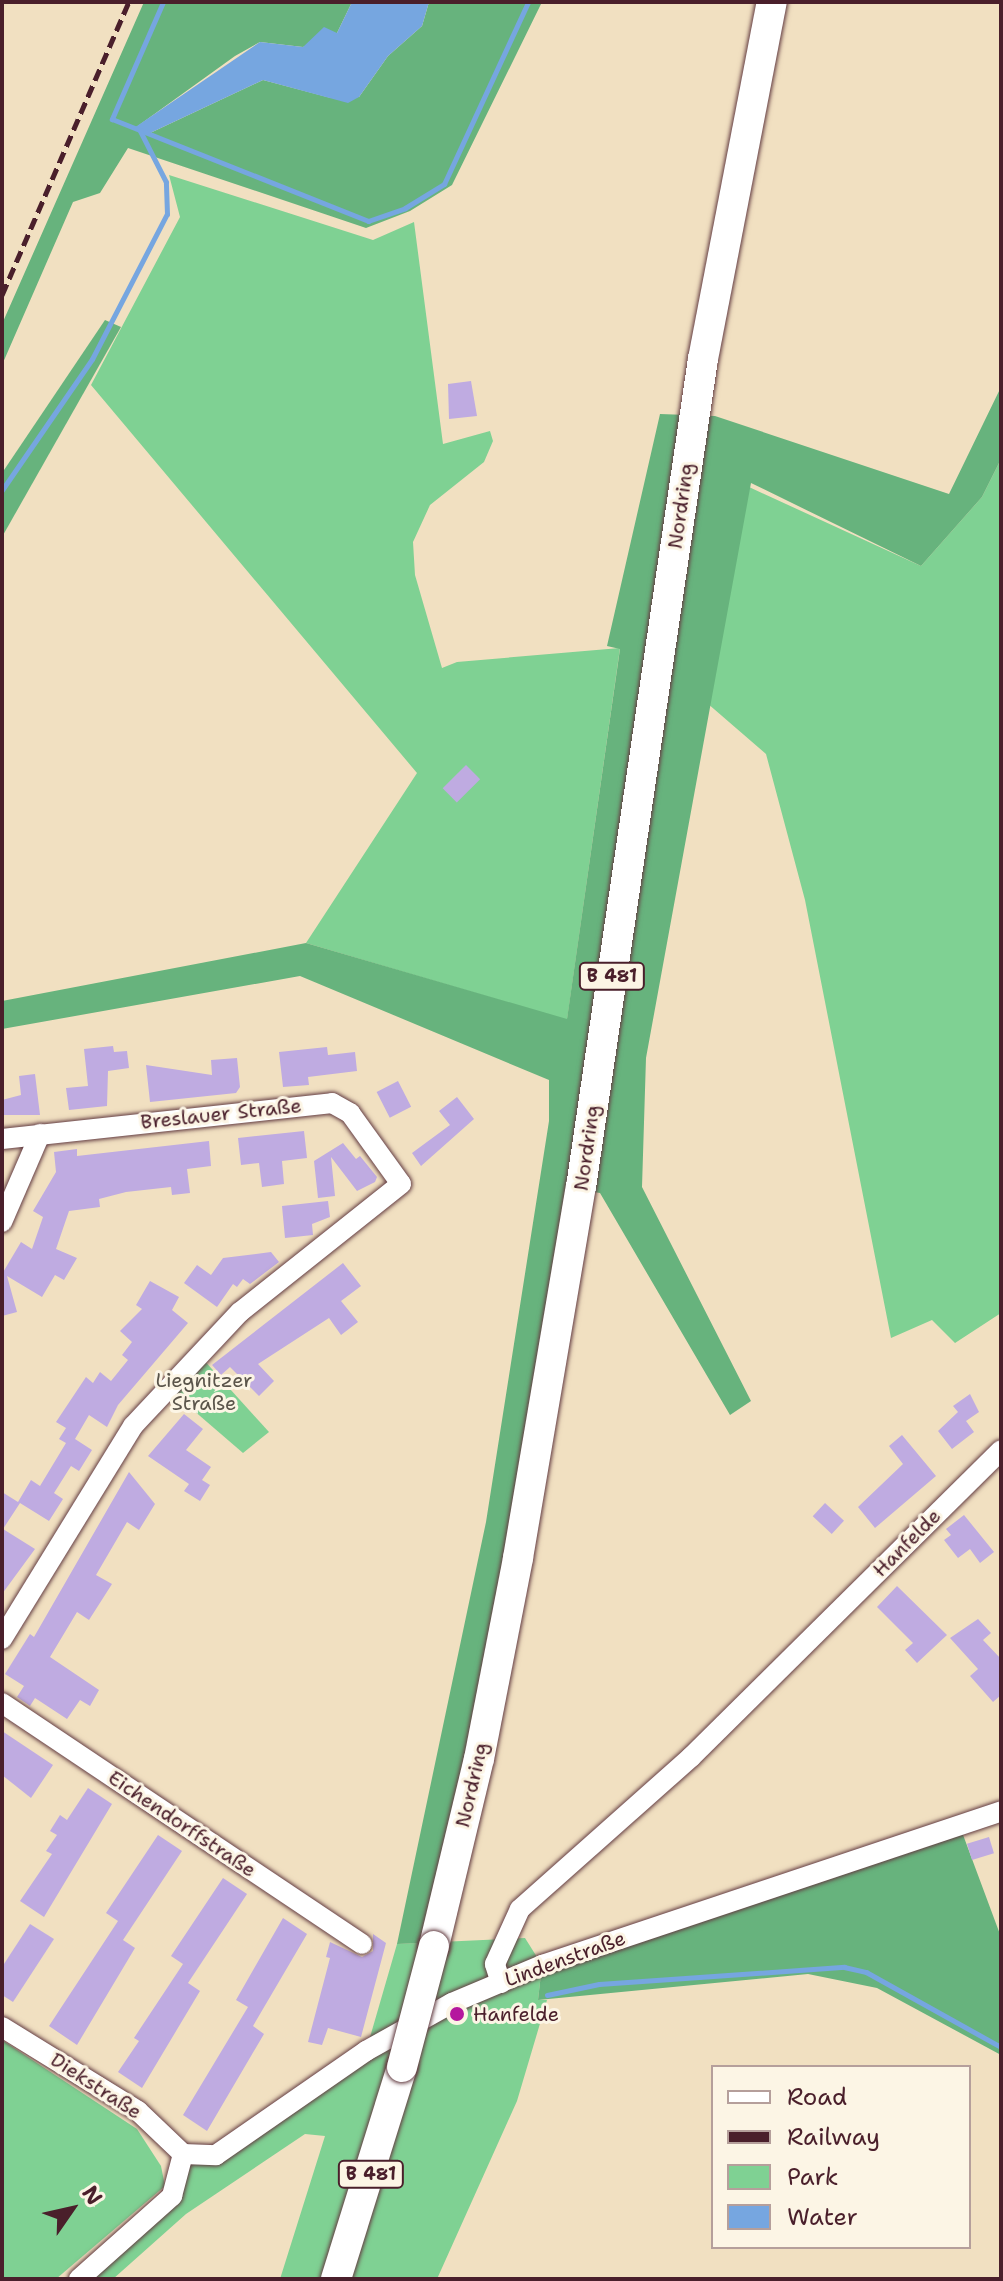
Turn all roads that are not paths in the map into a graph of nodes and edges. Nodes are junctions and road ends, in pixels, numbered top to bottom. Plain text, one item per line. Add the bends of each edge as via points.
1 (772, 2) edge
2 (40, 1134) junction
3 (2, 1139) edge
4 (2, 1222) edge
5 (1001, 1450) edge
6 (2, 1639) edge
7 (2, 1703) edge
8 (1001, 1811) edge
9 (362, 1944) dead end
10 (501, 1983) junction
11 (2, 2027) edge
12 (183, 2154) junction
13 (79, 2279) edge
14 (336, 2279) edge

1 - 14 main road, Nordring / B 481, bridge via 703,359 581,1187 521,1543 479,1759 434,1946
2 - 3 street, Breslauer Straße
2 - 4 street
2 - 6 street, Breslauer Straße via 332,1103 350,1113 401,1184 240,1312 143,1414
5 - 10 street, Hanfelde via 691,1757 520,1909 495,1964
7 - 9 street, Eichendorffstraße
8 - 10 street, Lindenstraße
10 - 12 street, Lindenstraße via 452,2003 366,2051 216,2155
11 - 12 street, Diekstraße via 138,2111
12 - 13 street via 172,2196

